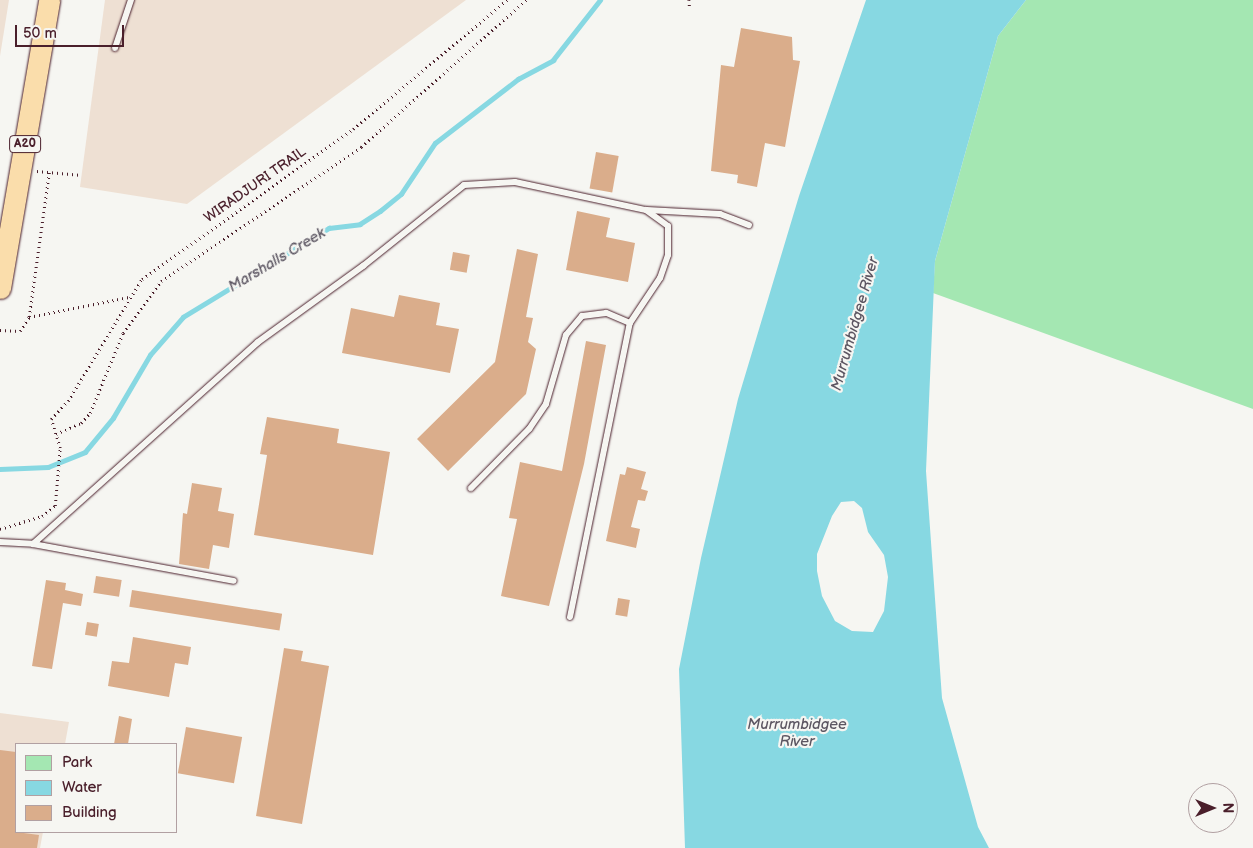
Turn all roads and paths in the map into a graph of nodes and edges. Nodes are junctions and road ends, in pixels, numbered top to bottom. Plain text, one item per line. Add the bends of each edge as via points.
1 (49, 0) edge
2 (131, 0) edge
3 (507, 0) edge
4 (526, 0) edge
5 (689, 0) edge
6 (690, 9) dead end
7 (115, 48) dead end
8 (20, 169) junction
9 (49, 172) junction
10 (82, 175) dead end
11 (646, 210) junction
12 (749, 225) dead end
13 (0, 288) edge
14 (129, 297) junction
15 (29, 317) junction
16 (630, 323) junction
17 (0, 330) edge
18 (56, 434) junction
19 (471, 488) dead end
20 (0, 528) edge
21 (0, 542) edge
22 (33, 544) junction
23 (234, 581) dead end
24 (570, 617) dead end

1 - 8 highway, A20
2 - 7 lane
3 - 14 path, WIRADJURI TRAIL via 353,129 158,264
4 - 18 path via 361,147 161,281 123,333 90,413 81,422
5 - 6 path
8 - 9 path
8 - 13 highway, A20
9 - 10 path
9 - 15 path
11 - 12 lane via 720,214
11 - 16 lane via 668,226 668,255 660,278
11 - 22 lane via 515,182 464,185 363,266 258,342
14 - 15 path
14 - 18 path, WIRADJURI TRAIL via 68,401 51,419
15 - 17 path via 20,332
16 - 19 lane via 606,313 582,316 566,335 546,404 529,430
16 - 24 lane
18 - 20 path via 60,448 55,506 42,516
21 - 22 lane
22 - 23 lane

